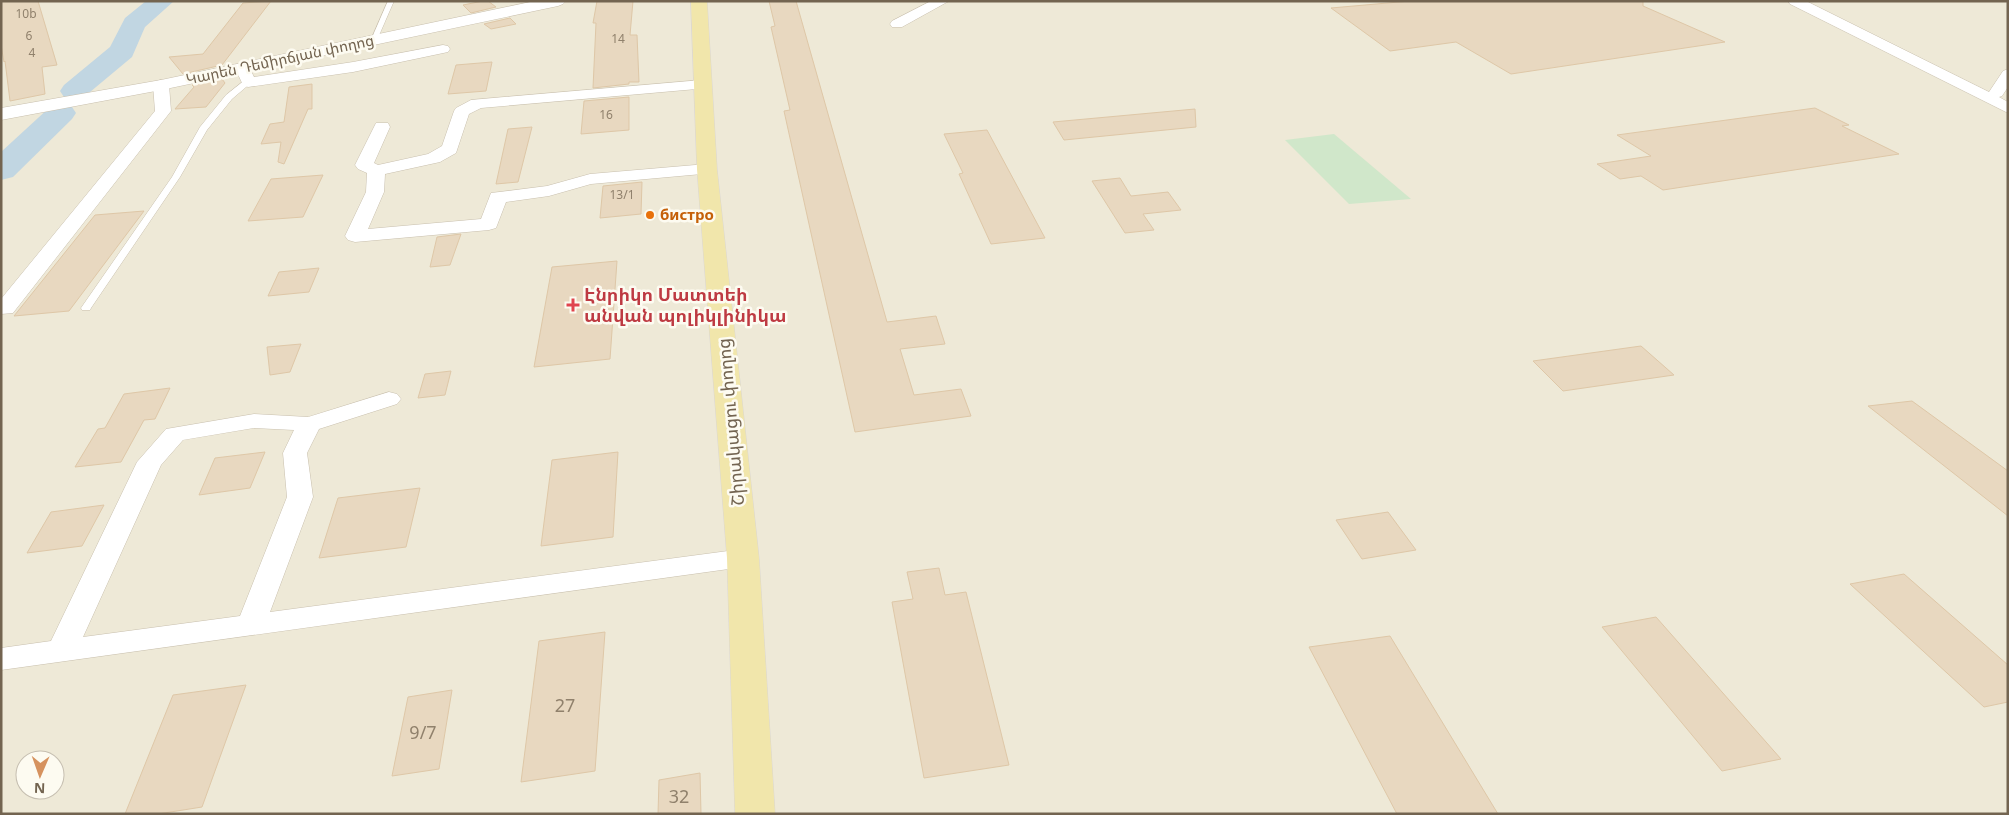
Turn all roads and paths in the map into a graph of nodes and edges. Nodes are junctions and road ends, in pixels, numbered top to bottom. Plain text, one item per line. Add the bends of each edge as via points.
1 (391, 1) edge
2 (558, 1) edge
3 (699, 1) edge
4 (942, 1) edge
5 (1795, 1) edge
6 (897, 24) dead end
7 (374, 40) junction
8 (444, 49) dead end
9 (2008, 74) edge
10 (246, 75) junction
11 (161, 85) junction
12 (702, 85) junction
13 (1971, 89) junction
14 (2002, 94) edge
15 (2008, 108) edge
16 (1, 114) edge
17 (382, 128) dead end
18 (707, 169) junction
19 (376, 171) junction
20 (1, 308) edge
21 (86, 308) dead end
22 (390, 399) dead end
23 (309, 424) junction
24 (743, 558) junction
25 (251, 624) junction
26 (62, 650) junction
27 (1, 659) edge
28 (755, 814) edge

1 - 7 lane
2 - 7 street, Կարեն Դեմիրճյան փողոց
3 - 12 main road, Շիրակացու փողոց
4 - 6 street
5 - 13 street
7 - 10 street, Կարեն Դեմիրճյան փողոց
8 - 10 street via 353,67
9 - 14 street
10 - 11 street, Կարեն Դեմիրճյան փողոց
10 - 21 lane via 203,129 176,176
11 - 16 street, Կարեն Դեմիրճյան փողոց
11 - 20 street via 163,111 5,308
12 - 18 main road, Շիրակացու փողոց
12 - 19 street via 477,103 462,111 450,149 434,158
13 - 14 street
13 - 15 street
17 - 19 street via 364,165
18 - 19 street via 590,179 549,191 498,197 489,224 355,236 375,192
18 - 24 main road, Շիրակացու փողոց
22 - 23 street
23 - 25 street via 295,453 300,497
23 - 26 street via 254,421 175,434 150,462
24 - 25 street
24 - 28 main road, Շիրակացու փողոց
25 - 26 street
26 - 27 street

